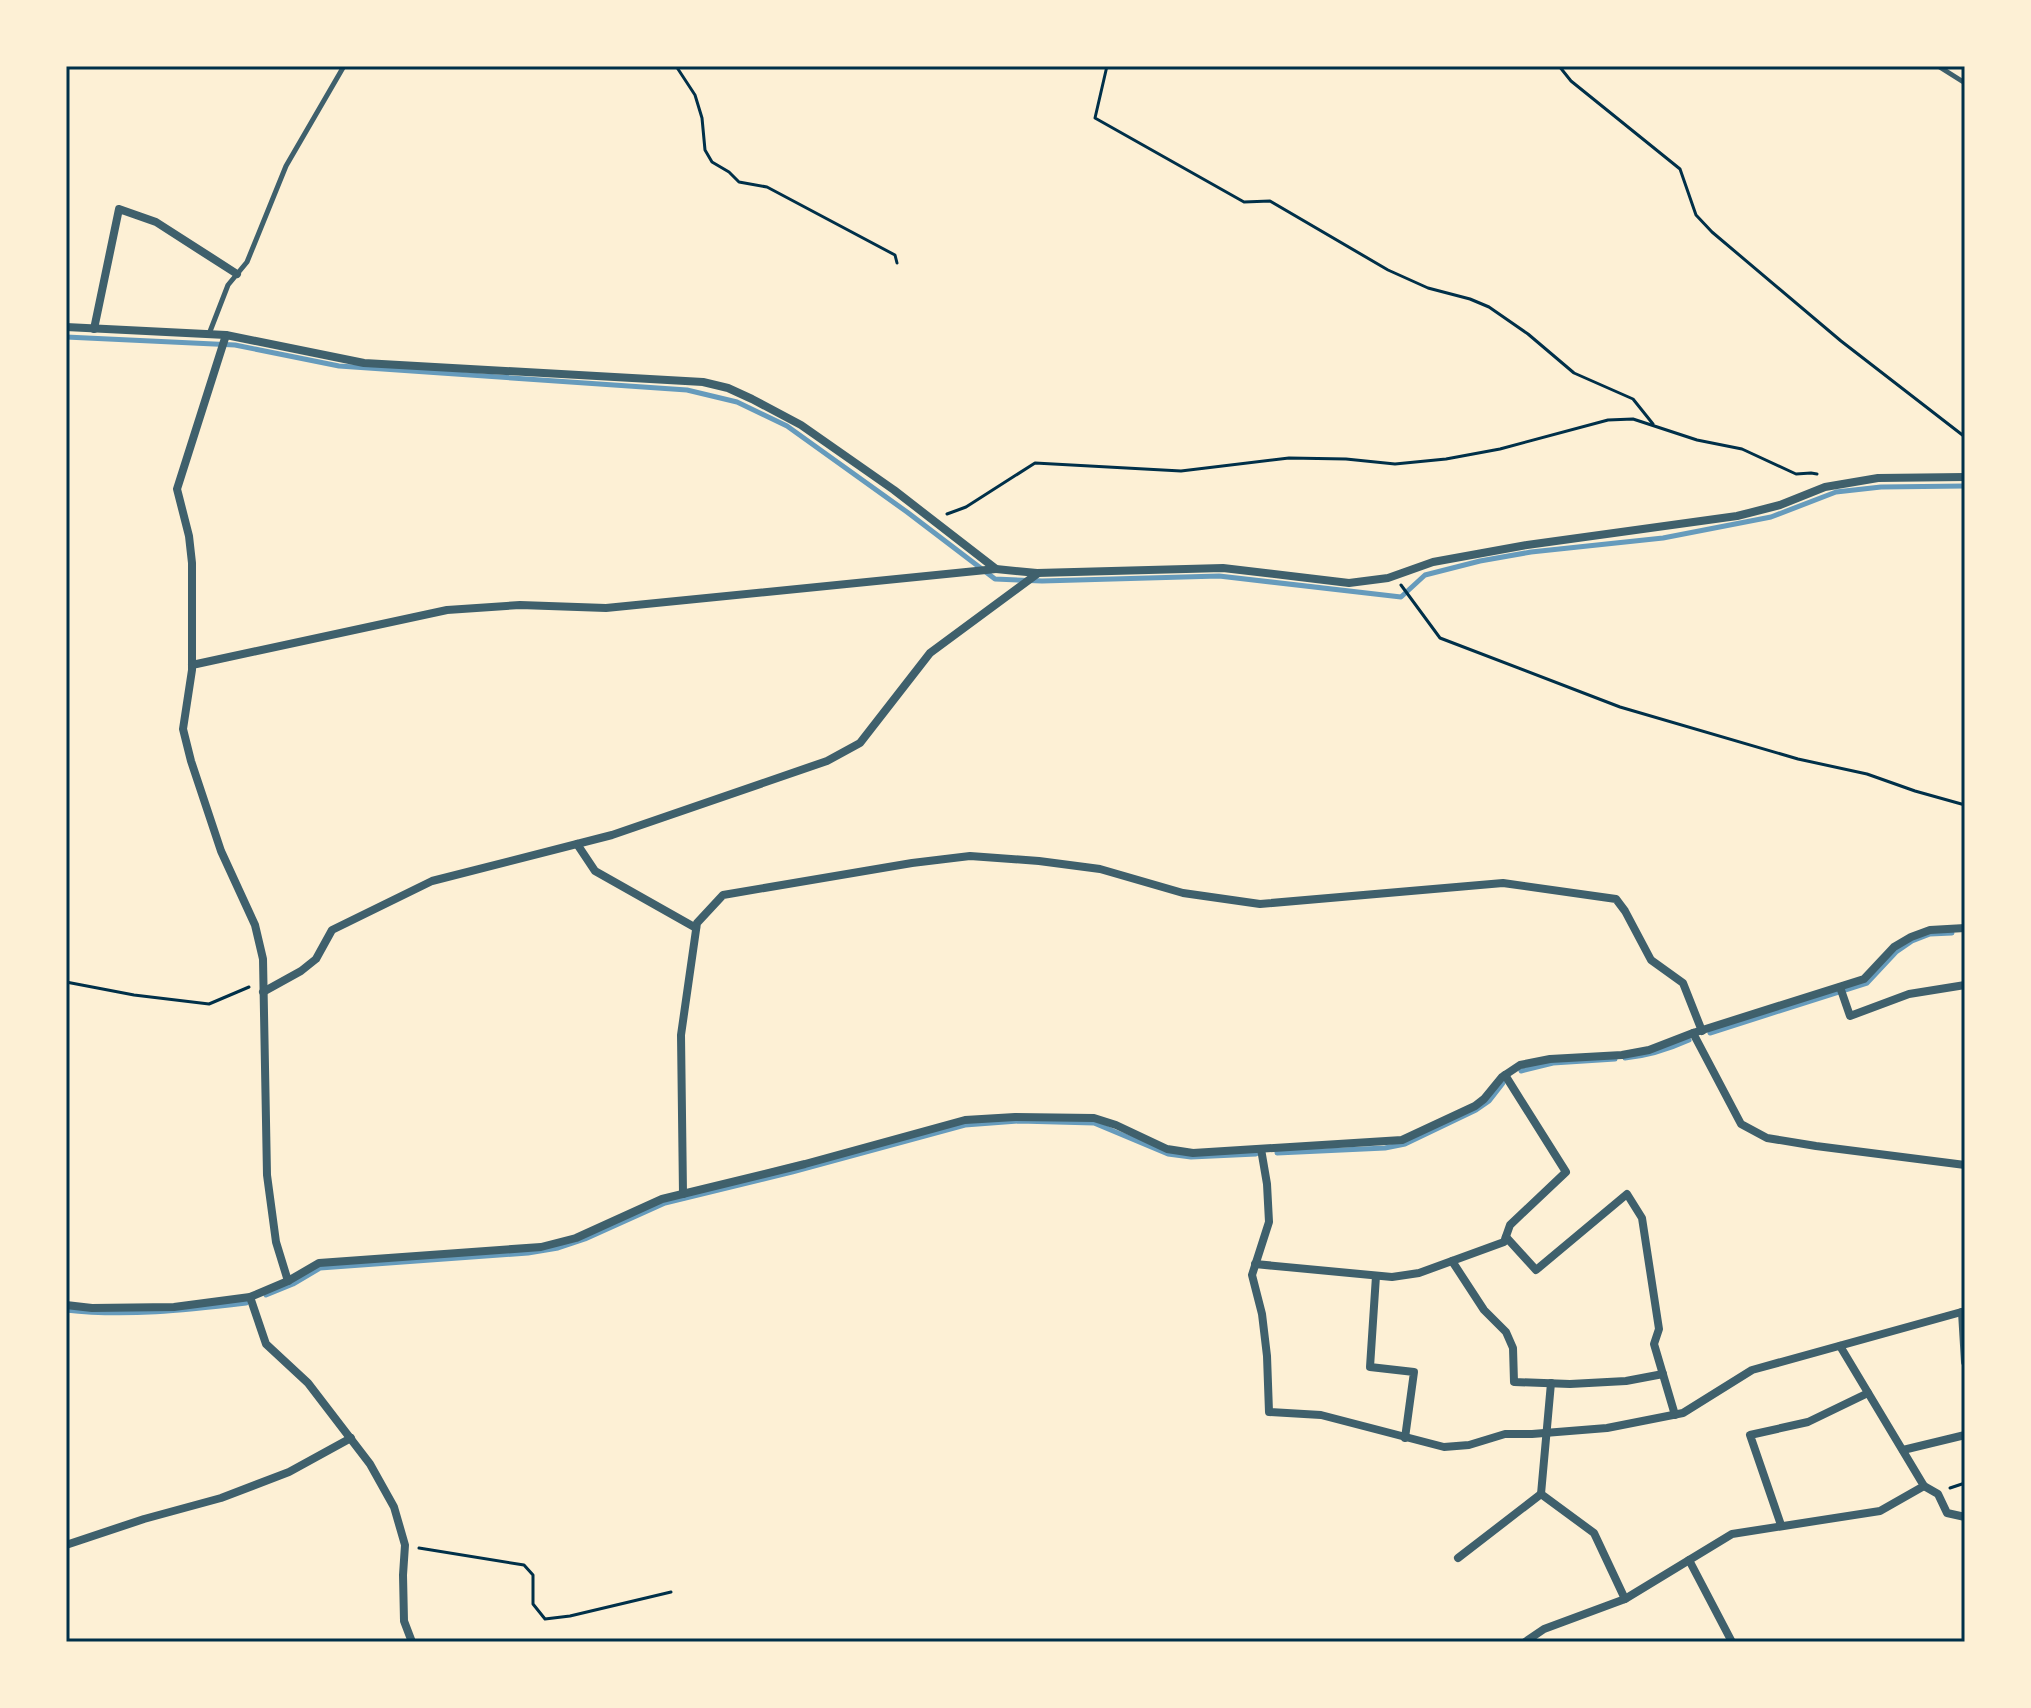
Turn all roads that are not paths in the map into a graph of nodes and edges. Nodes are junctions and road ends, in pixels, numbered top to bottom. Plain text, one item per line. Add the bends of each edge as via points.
1 (344, 66) edge
2 (1938, 66) edge
3 (1965, 83) edge
4 (237, 274) junction
5 (66, 327) edge
6 (94, 329) junction
7 (209, 334) junction
8 (226, 335) junction
9 (1965, 477) edge
10 (996, 569) junction
11 (1037, 573) junction
12 (192, 665) junction
13 (577, 844) junction
14 (696, 928) junction
15 (1965, 928) edge
16 (1965, 985) edge
17 (1840, 987) junction
18 (263, 992) junction
19 (1698, 1032) junction
20 (1505, 1075) junction
21 (1261, 1149) junction
22 (1965, 1165) edge
23 (683, 1194) junction
24 (1506, 1237) junction
25 (1452, 1261) junction
26 (1255, 1264) junction
27 (1376, 1276) junction
28 (288, 1281) junction
29 (250, 1297) junction
30 (66, 1305) edge
31 (1964, 1312) edge
32 (1840, 1346) junction
33 (1965, 1362) edge
34 (1663, 1374) junction
35 (1551, 1383) junction
36 (1868, 1393) junction
37 (1675, 1415) junction
38 (1546, 1433) junction
39 (1965, 1435) edge
40 (351, 1438) junction
41 (1405, 1438) junction
42 (1903, 1450) junction
43 (1924, 1486) junction
44 (1541, 1494) junction
45 (1965, 1517) edge
46 (1781, 1525) junction
47 (66, 1545) edge
48 (1458, 1558) dead end
49 (1689, 1560) junction
50 (1625, 1599) junction
51 (412, 1642) edge
52 (1525, 1642) edge
53 (1732, 1642) edge

1 - 4 lane via 286,166 247,262
2 - 3 lane
4 - 6 street via 156,222 119,209
4 - 7 lane
5 - 6 street
6 - 7 street
7 - 8 street
8 - 10 street via 364,363 703,382 728,388 801,425
8 - 12 street via 177,489 192,563
9 - 11 street via 1841,484 1737,516 1527,545 1349,583 1223,568
10 - 11 street
10 - 12 street via 606,608 520,605 447,610
11 - 13 street via 930,653 860,743 827,761
12 - 18 street via 183,729 221,851 255,925
13 - 14 street via 595,871
13 - 18 street via 432,881 332,930 316,959
14 - 19 street via 723,895 970,856 1100,869 1183,893 1260,904 1503,883 1616,899 1651,960 1683,983
14 - 23 street via 681,1035
15 - 17 street via 1911,937 1864,979
16 - 17 street via 1909,994 1850,1016
17 - 19 street
18 - 28 street via 267,1175 276,1242
19 - 20 street via 1649,1050 1550,1059 1520,1065
19 - 22 street via 1741,1124 1767,1138
20 - 21 street via 1475,1106 1402,1140
20 - 24 street via 1566,1172 1510,1225
21 - 23 street via 1167,1149 1094,1118 965,1120
21 - 26 street via 1269,1222
23 - 28 street via 541,1247 319,1263
24 - 25 street
24 - 34 street via 1536,1270 1627,1194 1642,1218 1659,1329 1654,1344
25 - 27 street via 1419,1273
25 - 35 street via 1484,1310 1506,1332 1513,1348 1514,1382
26 - 27 street
26 - 41 street via 1252,1275 1262,1314 1269,1412 1321,1415
27 - 41 street via 1370,1367 1414,1372
28 - 29 street
29 - 30 street via 174,1307
29 - 40 street via 266,1344 308,1383
31 - 32 street
31 - 33 street
32 - 36 street
32 - 37 street via 1752,1370
34 - 35 street via 1626,1381
34 - 37 street
35 - 38 street
36 - 42 street
36 - 46 street via 1808,1422 1750,1435
37 - 38 street
38 - 41 street via 1505,1434 1444,1447
38 - 44 street
39 - 42 street
40 - 47 street via 289,1472 221,1498
40 - 51 street via 394,1507 405,1545 404,1621
42 - 43 street
43 - 45 street via 1938,1494 1947,1513
43 - 46 street via 1880,1511
44 - 48 street
44 - 50 street via 1594,1533
46 - 49 street via 1732,1534
49 - 50 street
49 - 53 street
50 - 52 street via 1544,1629

